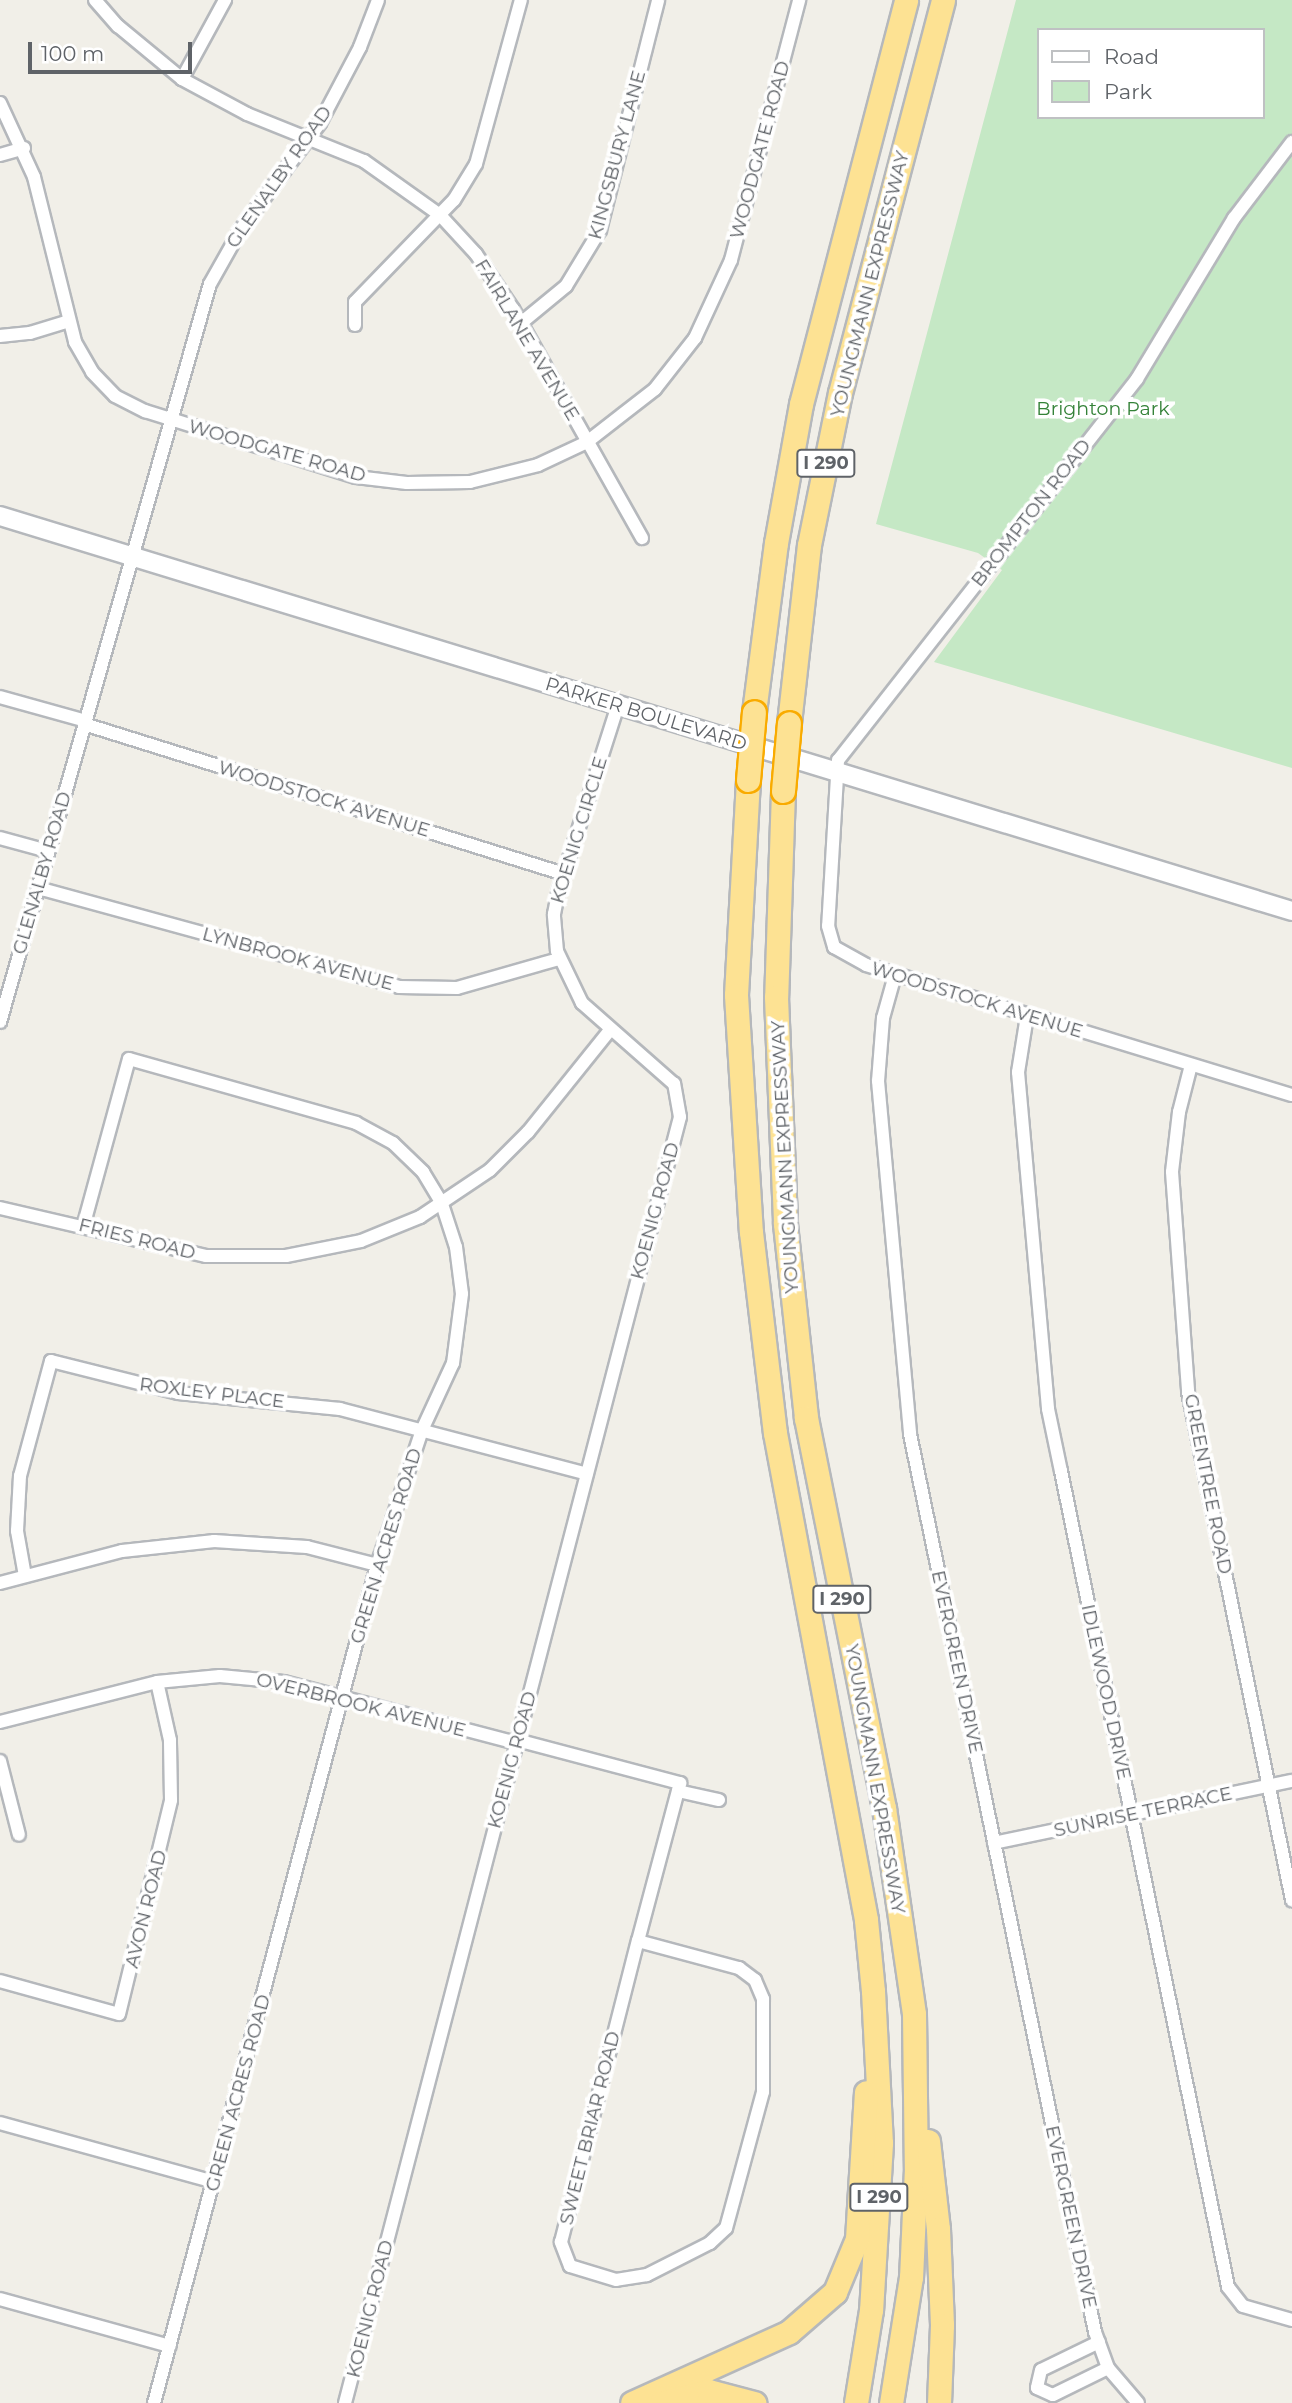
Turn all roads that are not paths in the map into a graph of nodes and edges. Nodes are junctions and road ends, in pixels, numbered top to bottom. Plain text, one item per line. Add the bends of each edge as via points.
1 (95, 0) edge
2 (225, 0) edge
3 (378, 0) edge
4 (521, 0) edge
5 (658, 0) edge
6 (799, 0) edge
7 (906, 0) edge
8 (943, 0) edge
9 (182, 79) junction
10 (0, 103) edge
11 (310, 138) junction
12 (1292, 142) edge
13 (24, 148) junction
14 (0, 155) edge
15 (440, 215) junction
16 (69, 321) junction
17 (520, 323) junction
18 (355, 326) dead end
19 (0, 336) edge
20 (170, 419) junction
21 (587, 442) junction
22 (0, 516) edge
23 (642, 538) dead end
24 (131, 555) junction
25 (0, 696) edge
26 (618, 705) junction
27 (85, 722) junction
28 (837, 774) junction
29 (0, 838) edge
30 (48, 851) junction
31 (564, 874) junction
32 (38, 888) junction
33 (1292, 911) edge
34 (559, 959) junction
35 (895, 975) junction
36 (6, 979) edge
37 (1027, 1016) junction
38 (0, 1022) edge
39 (610, 1030) junction
40 (1191, 1065) junction
41 (1292, 1095) edge
42 (680, 1117) joint
43 (442, 1204) junction
44 (0, 1208) edge
45 (83, 1227) junction
46 (422, 1430) junction
47 (587, 1474) junction
48 (377, 1565) junction
49 (25, 1576) junction
50 (0, 1583) edge
51 (157, 1682) junction
52 (341, 1696) junction
53 (0, 1723) edge
54 (516, 1742) junction
55 (0, 1761) edge
56 (1292, 1781) edge
57 (1269, 1786) junction
58 (678, 1791) junction
59 (719, 1800) dead end
60 (1130, 1815) junction
61 (19, 1835) dead end
62 (994, 1843) junction
63 (1292, 1900) edge
64 (638, 1941) junction
65 (0, 1981) edge
66 (873, 1991) junction
67 (914, 2014) junction
68 (0, 2123) edge
69 (214, 2182) junction
70 (0, 2299) edge
71 (1292, 2320) edge
72 (1098, 2342) junction
73 (170, 2346) junction
74 (1108, 2368) junction
75 (154, 2403) edge
76 (345, 2403) edge
77 (632, 2403) edge
78 (661, 2403) edge
79 (754, 2403) edge
80 (856, 2403) edge
81 (891, 2403) edge
82 (939, 2403) edge
83 (1138, 2403) edge

1 - 9 street, FAIRLANE AVENUE via 118,26
2 - 9 street
3 - 11 street, GLENALBY ROAD via 344,82
4 - 15 street via 476,164
5 - 17 street, KINGSBURY LANE via 600,230 566,286
6 - 21 street, WOODGATE ROAD via 720,290 676,364 631,411
7 - 66 highway, YOUNGMANN EXPRESSWAY / I 290, bridge via 802,404 776,543 754,712 736,995 751,1232 775,1433 866,1920
8 - 67 highway, YOUNGMANN EXPRESSWAY / I 290, bridge via 840,393 809,545 783,791 776,997 785,1224 806,1418 884,1808
9 - 11 street, FAIRLANE AVENUE via 247,114
10 - 13 street, WOODGATE ROAD
11 - 15 street, FAIRLANE AVENUE via 364,161
11 - 20 street, GLENALBY ROAD via 224,256 200,314
12 - 28 street, BROMPTON ROAD via 1234,218 1137,379 876,708 838,760
13 - 14 street
13 - 16 street, WOODGATE ROAD
15 - 17 street, FAIRLANE AVENUE via 476,254
15 - 18 street via 355,302
16 - 19 street
16 - 20 street, WOODGATE ROAD via 82,358 100,382 130,404
17 - 21 street, FAIRLANE AVENUE
20 - 21 street, WOODGATE ROAD via 356,477 407,483 495,477 538,465
20 - 24 street, GLENALBY ROAD
21 - 23 street, FAIRLANE AVENUE
22 - 24 street, PARKER BOULEVARD
24 - 26 street, PARKER BOULEVARD
24 - 27 street, GLENALBY ROAD
25 - 27 street, WOODSTOCK AVENUE
26 - 28 street, PARKER BOULEVARD
26 - 31 street, KOENIG CIRCLE
27 - 30 street, GLENALBY ROAD
27 - 31 street, WOODSTOCK AVENUE
28 - 33 street, PARKER BOULEVARD
28 - 35 street, WOODSTOCK AVENUE via 829,938 840,953
29 - 30 street
30 - 32 street, GLENALBY ROAD
31 - 34 street, KOENIG CIRCLE via 554,914
32 - 34 street, LYNBROOK AVENUE via 399,987 457,988
32 - 36 street, GLENALBY ROAD
34 - 39 street, KOENIG CIRCLE via 582,1003
35 - 37 street, WOODSTOCK AVENUE
35 - 62 street, EVERGREEN DRIVE via 883,1018 878,1082 910,1434
36 - 38 street, GLENALBY ROAD
37 - 40 street, WOODSTOCK AVENUE
37 - 60 street, IDLEWOOD DRIVE via 1018,1072 1048,1409
39 - 42 street, KOENIG CIRCLE via 667,1075 679,1094
39 - 43 street, FRIES ROAD via 514,1148
40 - 41 street, WOODSTOCK AVENUE
40 - 57 street, GREENTREE ROAD via 1179,1112 1172,1172 1188,1392
42 - 47 street, KOENIG ROAD
43 - 45 street, FRIES ROAD via 361,1241 261,1258 178,1252
43 - 45 street, GREEN ACRES ROAD via 409,1157 365,1127 129,1059
43 - 46 street, GREEN ACRES ROAD via 460,1270 461,1317 453,1363
44 - 45 street, FRIES ROAD
46 - 47 street, ROXLEY PLACE
46 - 48 street, GREEN ACRES ROAD
46 - 49 street, ROXLEY PLACE via 318,1406 154,1388 51,1361 17,1500
47 - 54 street, KOENIG ROAD
48 - 49 street via 297,1546 214,1541 122,1551
48 - 52 street, GREEN ACRES ROAD
49 - 50 street
51 - 52 street, OVERBROOK AVENUE via 252,1677
51 - 53 street, OVERBROOK AVENUE
51 - 65 street, AVON ROAD via 170,1740 170,1800 119,2014
52 - 54 street, OVERBROOK AVENUE
52 - 69 street, GREEN ACRES ROAD
54 - 58 street via 680,1783
54 - 76 street, KOENIG ROAD
55 - 61 street
56 - 57 street, SUNRISE TERRACE
57 - 60 street, SUNRISE TERRACE
57 - 63 street, GREENTREE ROAD
58 - 59 street
58 - 64 street, SWEET BRIAR ROAD
60 - 62 street, SUNRISE TERRACE
60 - 71 street, IDLEWOOD DRIVE via 1228,2287 1243,2306
62 - 72 street, EVERGREEN DRIVE
64 - 64 street, SWEET BRIAR ROAD via 561,2242 564,2259 577,2270 627,2280 710,2243 726,2228 763,2092 763,1999 755,1980 739,1968
66 - 77 highway via 857,2239 844,2276 824,2305 789,2332
66 - 80 highway, YOUNGMANN EXPRESSWAY / I 290 via 881,2143 872,2297
67 - 81 highway, YOUNGMANN EXPRESSWAY / I 290 via 912,2277
67 - 82 highway via 939,2229
68 - 69 street
69 - 73 street, GREEN ACRES ROAD
70 - 73 street
72 - 74 street, EVERGREEN DRIVE
72 - 74 street via 1041,2370 1037,2388 1053,2395
73 - 75 street, GREEN ACRES ROAD
74 - 83 street, EVERGREEN DRIVE
78 - 79 highway via 708,2391

